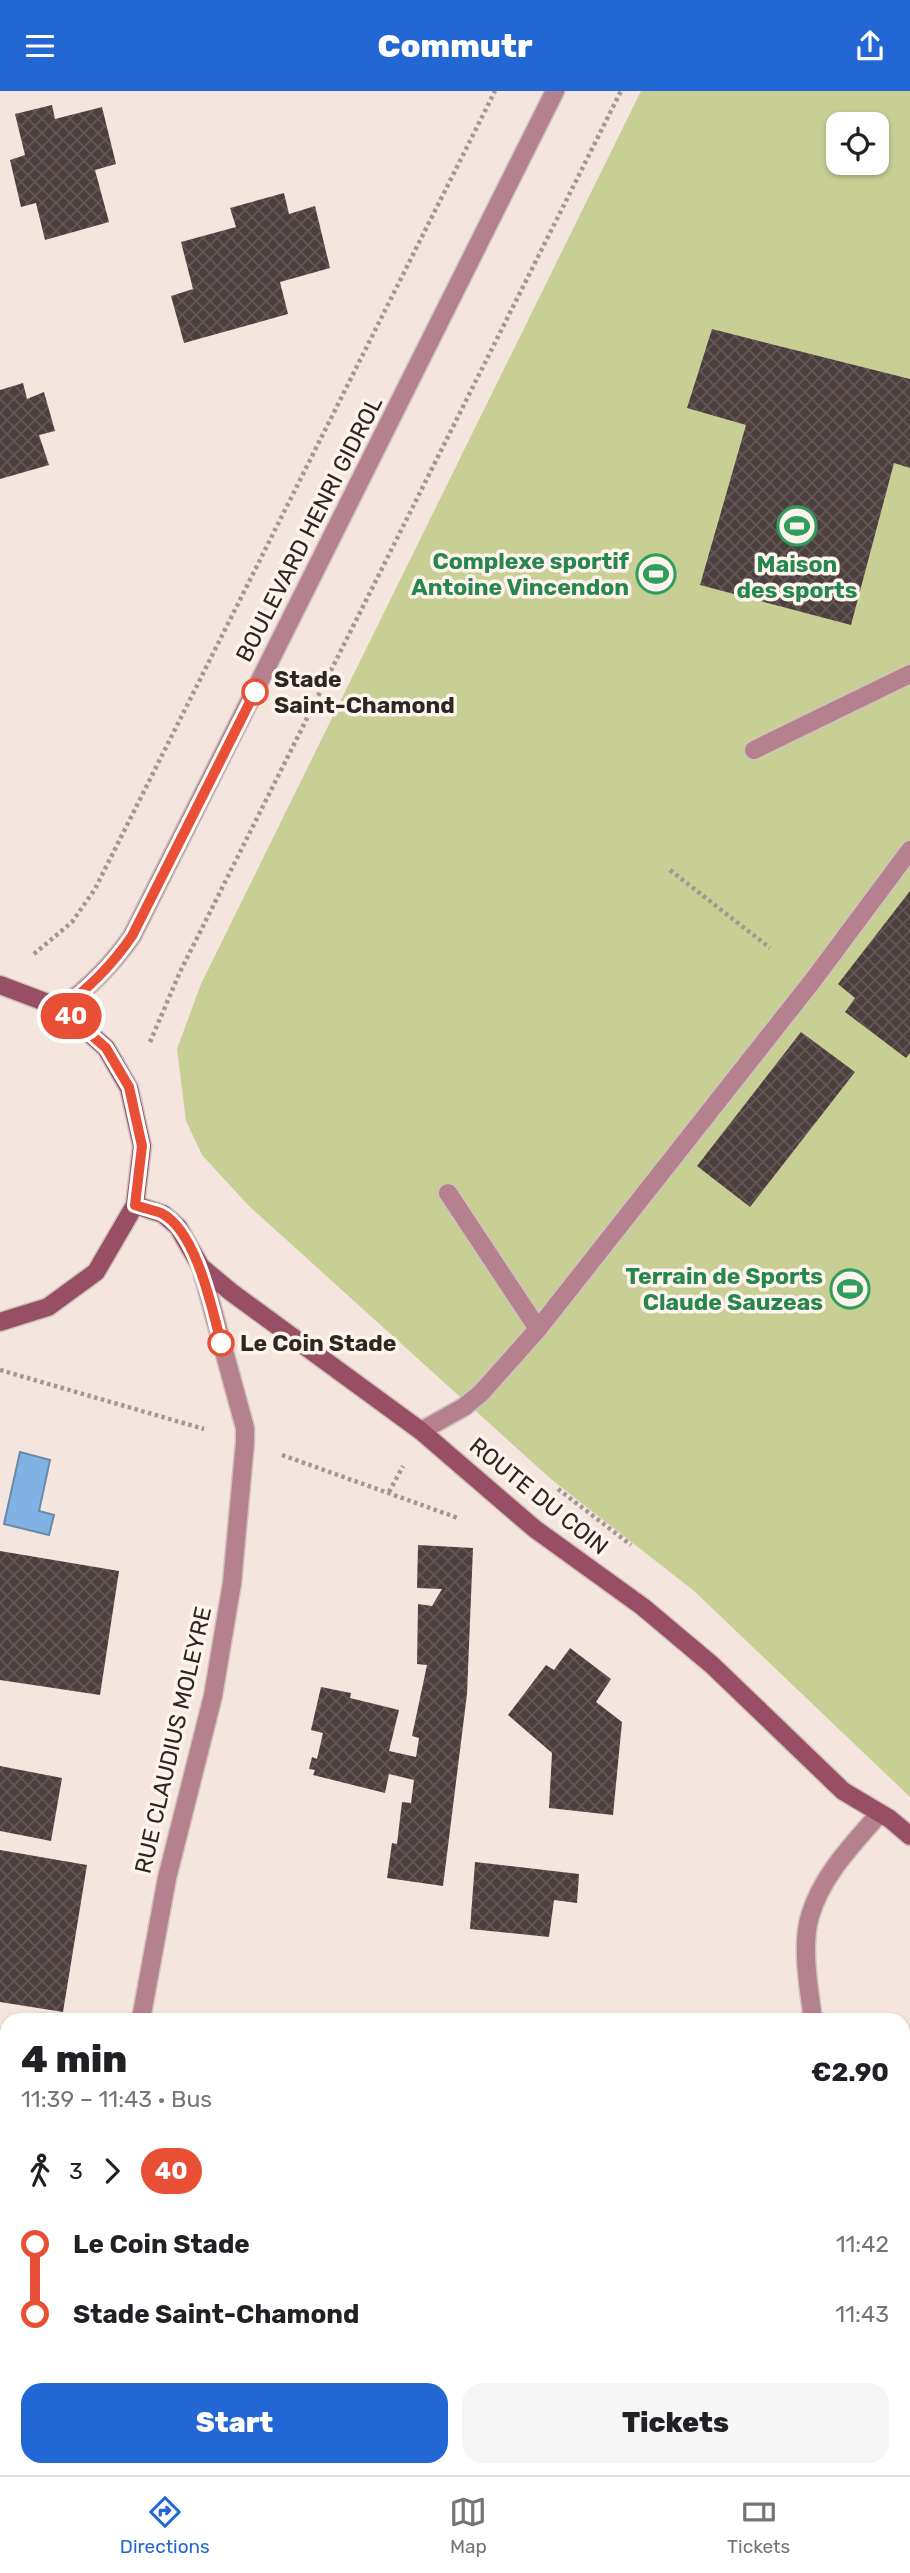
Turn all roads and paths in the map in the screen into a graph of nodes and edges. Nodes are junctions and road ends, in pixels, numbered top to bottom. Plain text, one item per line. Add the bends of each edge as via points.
1 (495, 91) edge
2 (555, 91) edge
3 (621, 91) edge
4 (910, 674) edge
5 (754, 750) dead end
6 (910, 850) edge
7 (670, 870) dead end
8 (770, 948) dead end
9 (33, 955) dead end
10 (0, 985) edge
11 (61, 1008) junction
12 (129, 1087) junction
13 (448, 1193) dead end
14 (135, 1205) junction
15 (201, 1267) junction
16 (0, 1322) edge
17 (538, 1329) junction
18 (0, 1370) edge
19 (207, 1430) dead end
20 (421, 1431) junction
21 (279, 1454) dead end
22 (460, 1519) dead end
23 (880, 1813) junction
24 (910, 1836) edge
25 (142, 2013) edge
26 (812, 2013) edge

1 - 9 path via 95,889 72,922
2 - 11 street, BOULEVARD HENRI GIDROL via 132,936 112,965
3 - 12 path via 180,972
4 - 5 street
6 - 17 street
7 - 8 path
10 - 11 main road
11 - 12 main road via 106,1048
12 - 14 main road via 142,1146
13 - 17 street
14 - 15 main road, ROUTE DU COIN via 163,1214 178,1227
14 - 16 main road via 96,1272 48,1307
15 - 20 main road, ROUTE DU COIN
15 - 25 street, RUE CLAUDIUS MOLEYRE via 245,1441 232,1583 213,1696 167,1878
17 - 20 street via 481,1393
18 - 19 path
20 - 23 main road, ROUTE DU COIN via 535,1529 643,1607 712,1665 843,1791
21 - 22 path
23 - 24 main road, ROUTE DU COIN
23 - 26 street via 837,1863 809,1918

